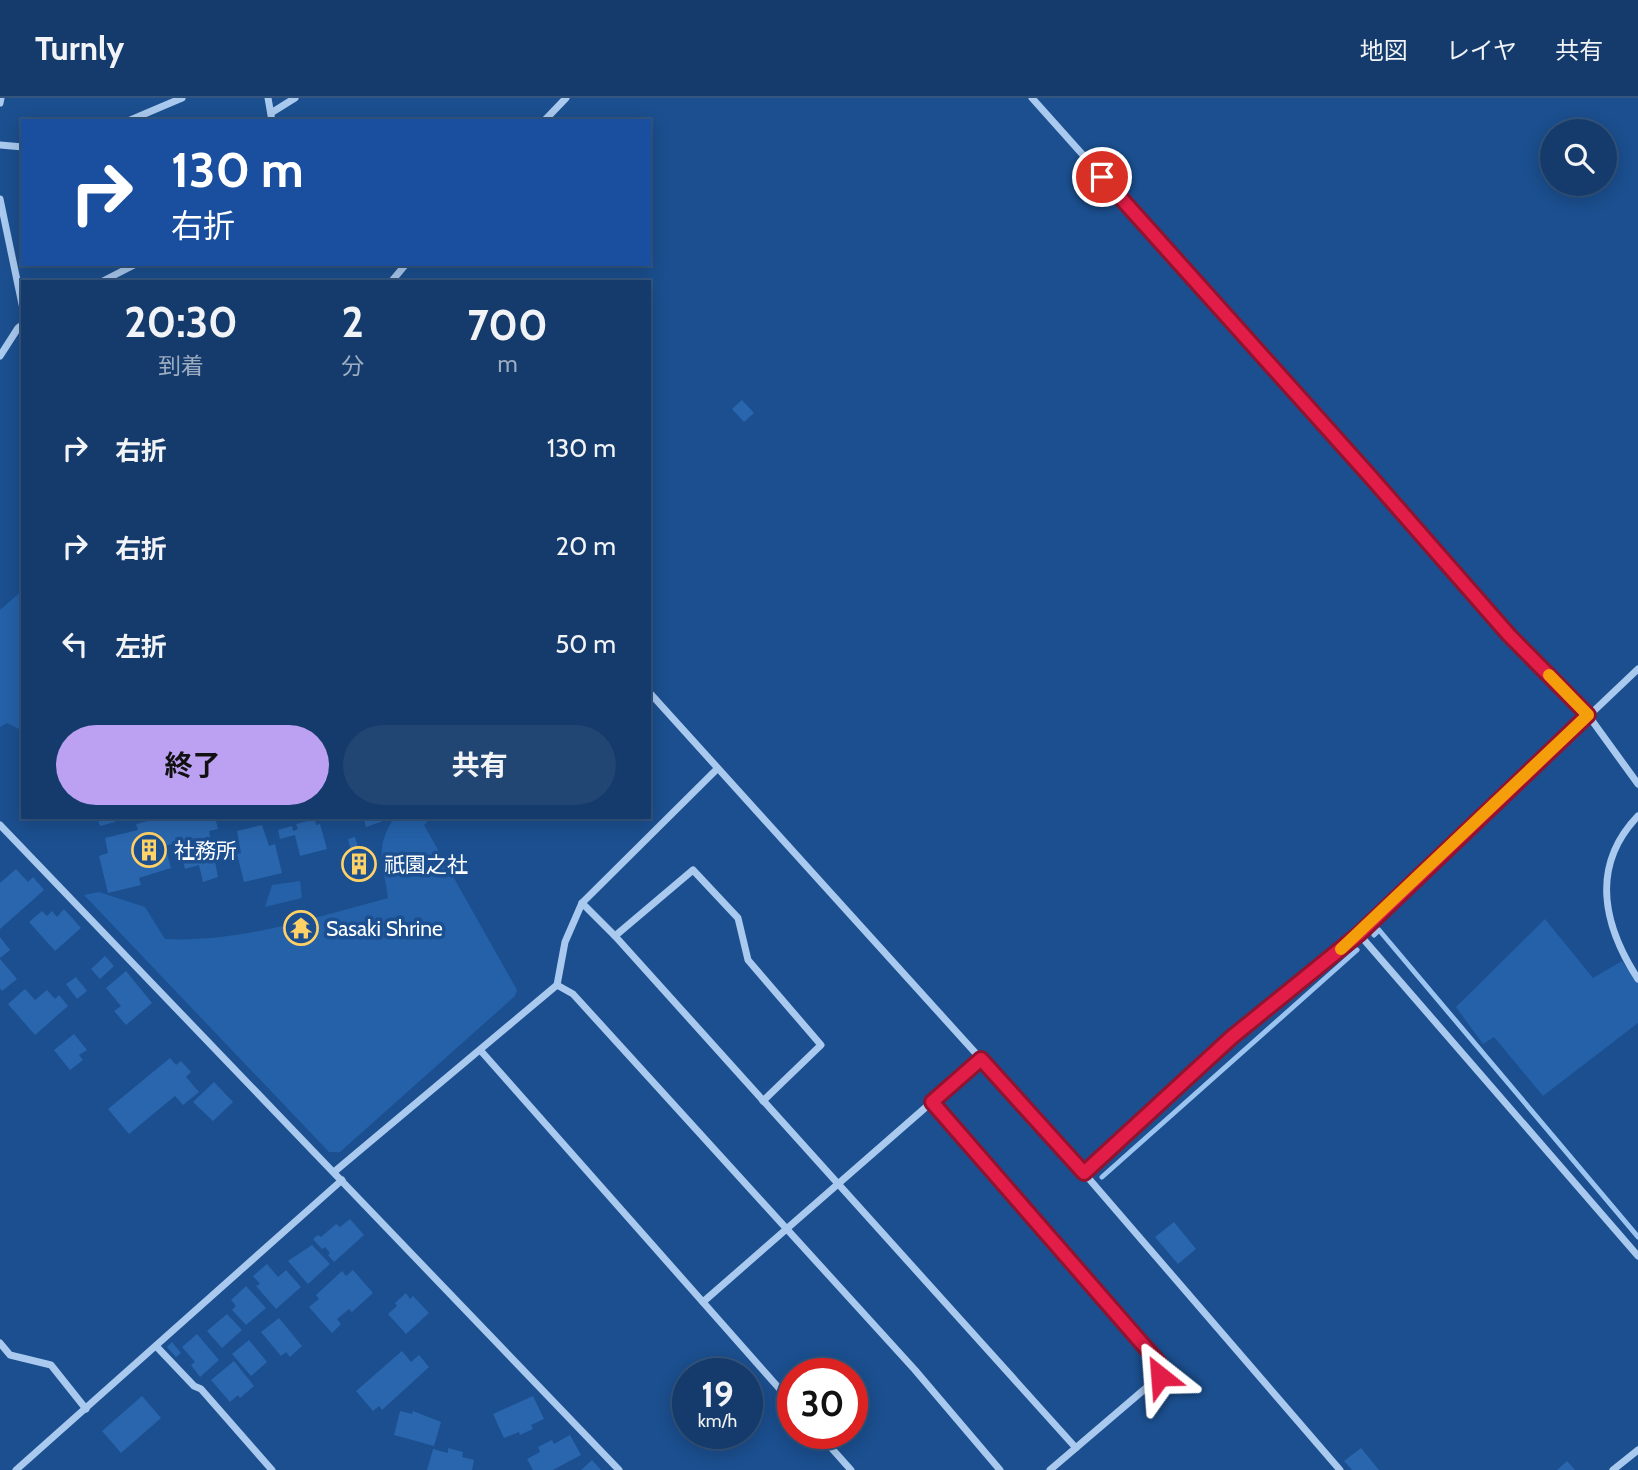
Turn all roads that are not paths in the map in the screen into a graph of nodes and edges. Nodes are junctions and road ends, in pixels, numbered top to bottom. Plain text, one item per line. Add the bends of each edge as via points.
1 (1, 98) edge
2 (181, 98) edge
3 (268, 98) edge
4 (295, 98) edge
5 (566, 98) edge
6 (1032, 98) edge
7 (0, 103) edge
8 (272, 117) edge
9 (133, 119) edge
10 (546, 119) edge
11 (0, 145) edge
12 (21, 147) edge
13 (0, 199) edge
14 (132, 266) edge
15 (404, 266) edge
16 (105, 280) edge
17 (393, 280) edge
18 (21, 299) edge
19 (21, 326) edge
20 (0, 356) edge
21 (1638, 669) edge
22 (651, 694) edge
23 (1588, 715) junction
24 (716, 769) junction
25 (1638, 784) edge
26 (1638, 816) edge
27 (0, 825) edge
28 (582, 903) junction
29 (1359, 934) junction
30 (615, 936) junction
31 (1638, 979) edge
32 (557, 985) junction
33 (481, 1051) junction
34 (981, 1059) junction
35 (763, 1101) junction
36 (932, 1102) junction
37 (334, 1172) junction
38 (1084, 1173) junction
39 (342, 1180) junction
40 (838, 1184) junction
41 (786, 1230) junction
42 (1638, 1256) edge
43 (703, 1303) junction
44 (0, 1343) edge
45 (156, 1346) junction
46 (777, 1386) edge
47 (86, 1409) junction
48 (1076, 1448) junction
49 (832, 1449) edge
50 (1638, 1450) edge
51 (16, 1470) edge
52 (272, 1470) edge
53 (619, 1470) edge
54 (851, 1470) edge
55 (1000, 1470) edge
56 (1050, 1470) edge
57 (1340, 1470) edge
58 (1613, 1470) edge

1 - 7 street
2 - 9 street
3 - 8 street
4 - 8 street
5 - 10 street
6 - 23 street via 1509,635
11 - 12 street
13 - 18 street
14 - 16 street
15 - 17 street
19 - 20 street
21 - 23 street
22 - 24 street
23 - 25 street
23 - 29 street
24 - 28 street
24 - 34 street
26 - 31 street via 1620,836 1606,881 1611,921
27 - 37 street
28 - 30 street
28 - 32 street via 565,942
29 - 38 street via 1232,1037
29 - 42 street
30 - 35 street
30 - 35 street via 693,870 738,918 748,960 821,1045
32 - 33 street
32 - 41 street via 573,994
33 - 37 street
33 - 43 street
34 - 36 street
34 - 38 street
35 - 40 street
36 - 40 street
36 - 48 street via 1159,1363 1160,1376
37 - 39 street
38 - 57 street
39 - 45 street
39 - 53 street
40 - 41 street
40 - 48 street
41 - 43 street
41 - 55 street
43 - 46 street
44 - 47 street via 10,1354 51,1364
45 - 47 street
45 - 52 street
47 - 51 street
48 - 56 street
49 - 54 street
50 - 58 street

